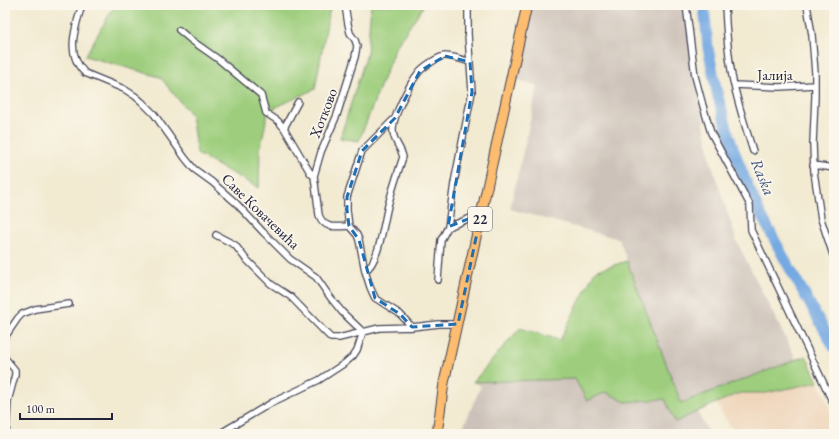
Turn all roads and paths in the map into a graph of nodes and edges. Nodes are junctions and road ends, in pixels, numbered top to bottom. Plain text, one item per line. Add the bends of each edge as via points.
1 (82, 5) edge
2 (345, 5) edge
3 (468, 5) edge
4 (527, 5) edge
5 (686, 5) edge
6 (725, 5) edge
7 (807, 5) edge
8 (178, 30) dead end
9 (470, 62) junction
10 (815, 85) junction
11 (734, 86) junction
12 (298, 102) dead end
13 (395, 118) junction
14 (284, 128) junction
15 (753, 151) dead end
16 (813, 165) junction
17 (834, 168) edge
18 (314, 176) junction
19 (482, 209) junction
20 (348, 226) junction
21 (448, 227) junction
22 (216, 235) dead end
23 (834, 258) edge
24 (365, 271) junction
25 (438, 280) dead end
26 (69, 304) dead end
27 (458, 324) junction
28 (412, 327) junction
29 (363, 332) junction
30 (5, 337) edge
31 (5, 358) edge
32 (834, 405) edge
33 (6, 434) edge
34 (219, 434) edge
35 (437, 434) edge

1 - 29 street, Саве Ковачевића via 73,38 73,48 81,69 124,89 142,102 154,114 194,169 236,203 290,259 316,277 342,312
2 - 18 street, Хотково via 350,33 357,46 337,116 321,152
3 - 9 street
4 - 19 main road, 22
5 - 32 street via 695,76 711,133 750,204 751,230
6 - 11 street
7 - 10 street, Јалија via 814,54
8 - 14 street, Хотково via 256,90 261,95 266,113
9 - 13 street via 445,56 430,63 420,71
9 - 21 street via 472,92
10 - 11 street, Јалија
10 - 16 street, Јалија
11 - 15 street
12 - 14 street, Хотково
13 - 20 street via 362,151 347,197
13 - 24 street via 392,129 403,157 378,250 370,268
14 - 18 street, Хотково
16 - 17 street
16 - 23 street, Јалија via 821,219
18 - 20 street via 321,220 324,224 334,227
19 - 21 street via 473,217
19 - 27 main road, 22
20 - 24 street via 357,234
21 - 25 street via 441,240
22 - 29 street via 234,245 271,284 291,297 331,338
24 - 28 street via 375,298 400,314
26 - 30 street via 35,309 22,314
27 - 28 street
27 - 35 main road, 22 via 444,383
28 - 29 street via 379,328
29 - 34 street via 357,350 345,363 319,380 273,402
31 - 33 street via 15,370 8,401

